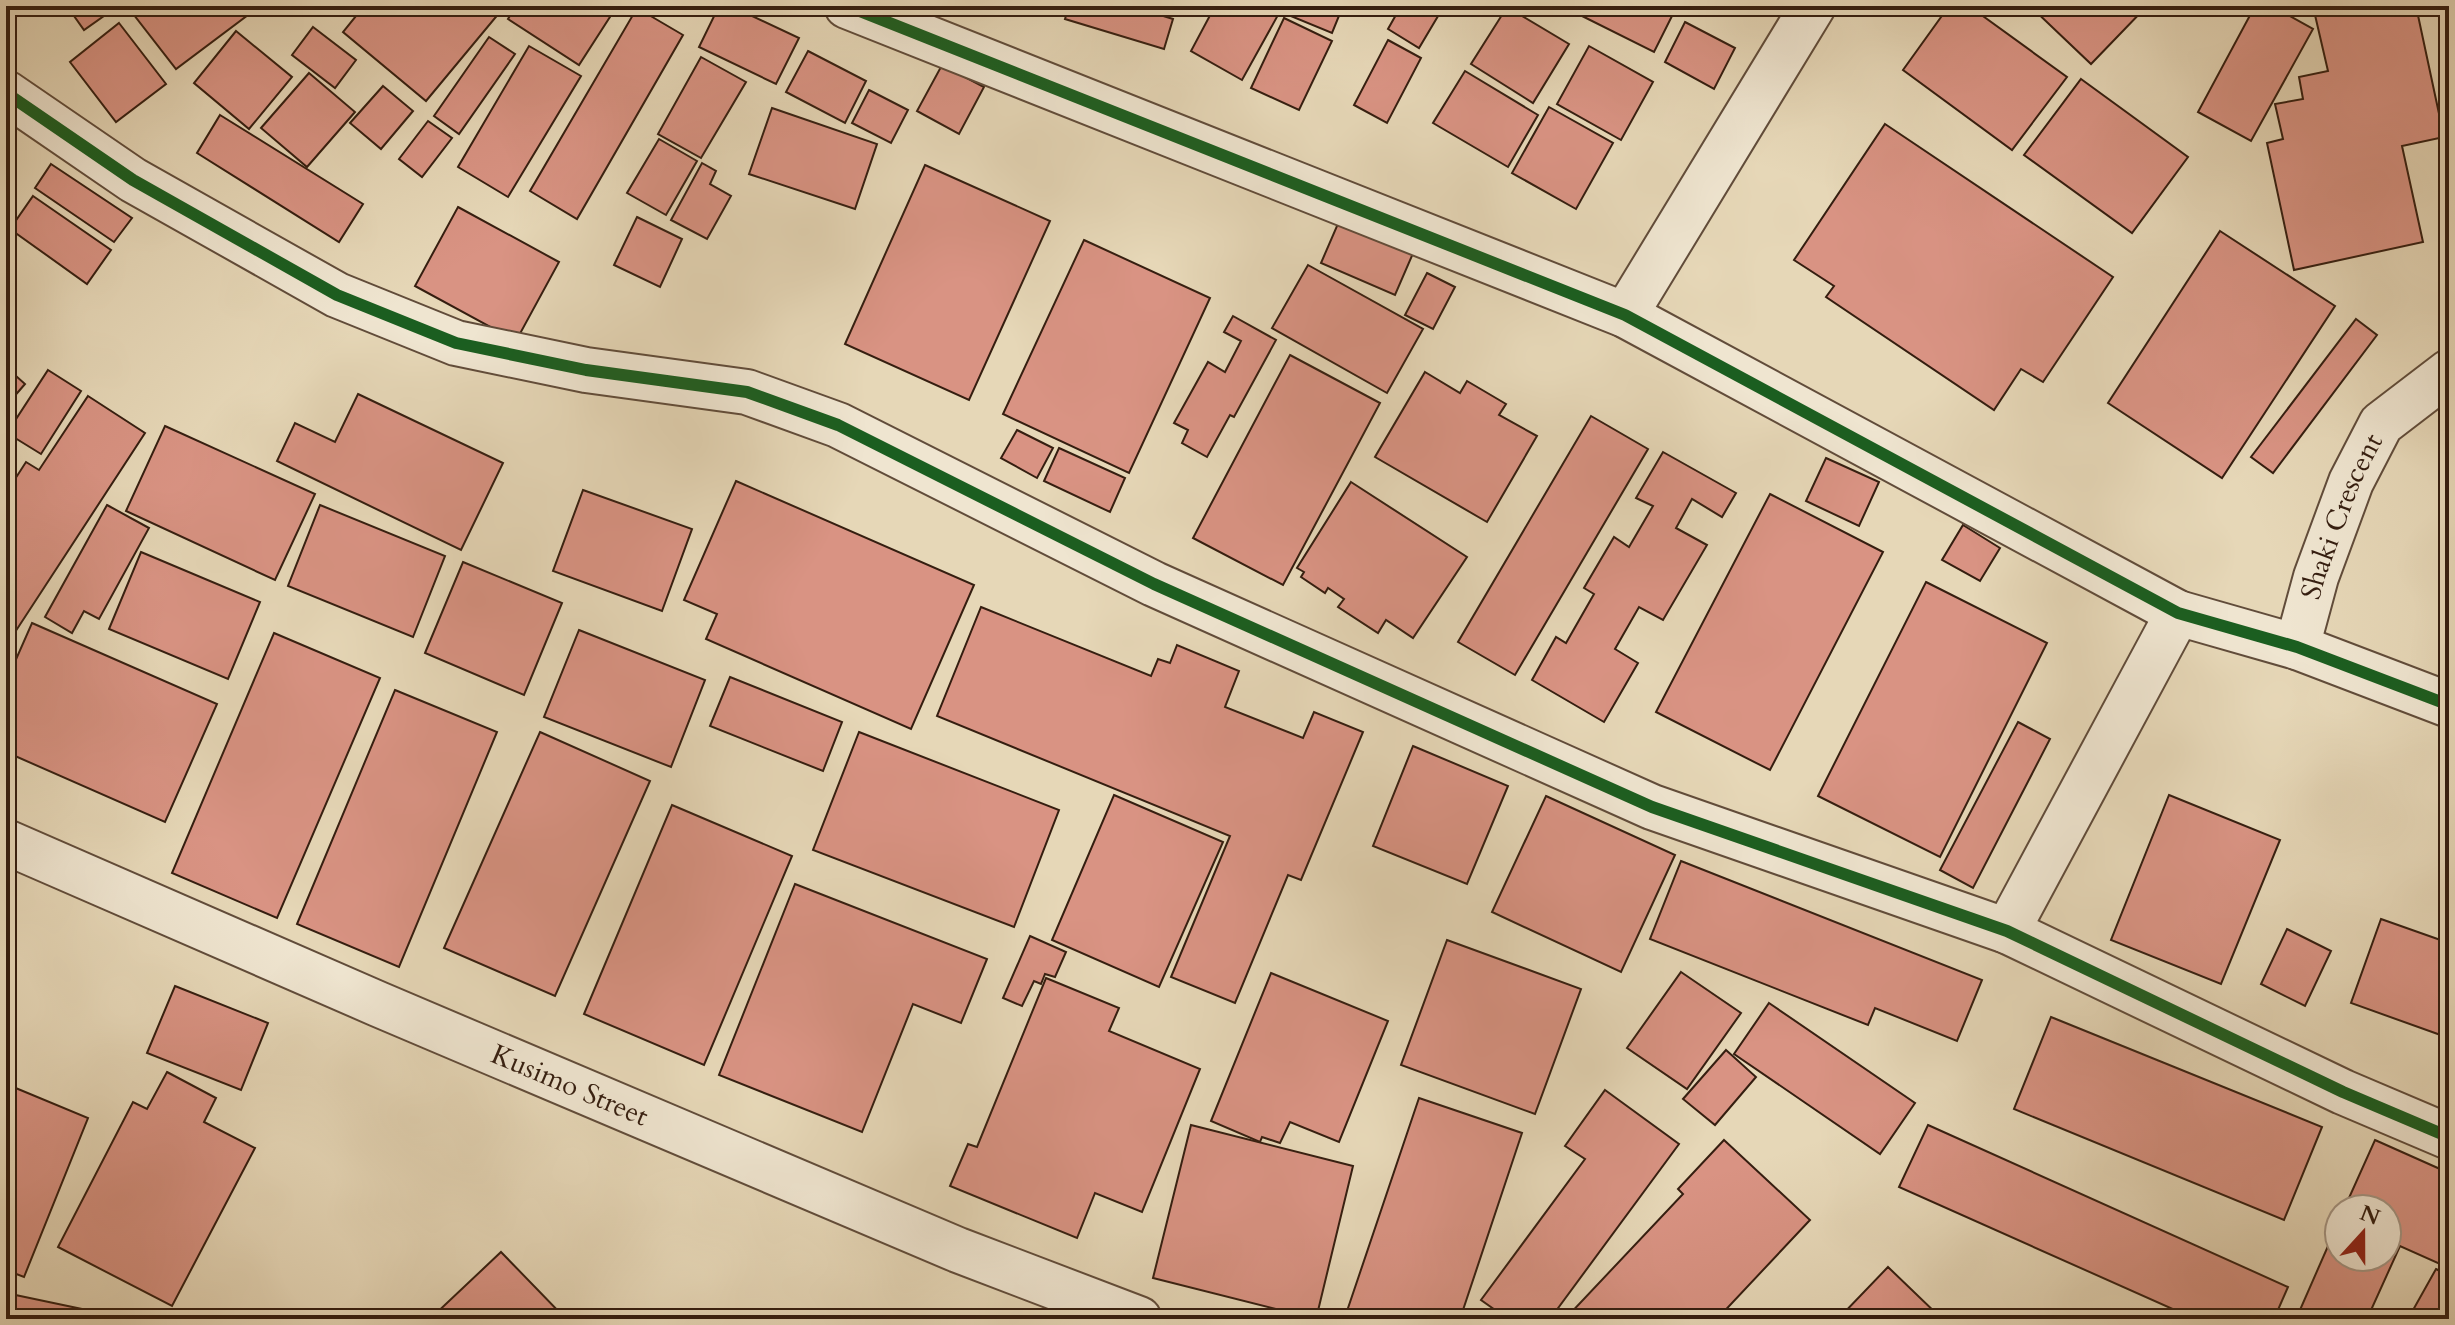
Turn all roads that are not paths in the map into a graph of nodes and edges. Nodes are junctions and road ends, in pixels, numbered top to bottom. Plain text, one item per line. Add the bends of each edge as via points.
1 (847, 6) edge
2 (1813, 6) edge
3 (6, 93) edge
4 (1625, 315) junction
5 (2449, 372) edge
6 (2178, 613) junction
7 (2297, 647) junction
8 (2449, 705) edge
9 (6, 842) edge
10 (2007, 931) junction
11 (2449, 1137) edge
12 (1139, 1319) edge

1 - 4 street
2 - 4 street
3 - 10 street via 133,180 337,295 456,343 586,370 747,392 838,425 1154,584 1652,807
4 - 6 street
5 - 7 street, Shaki Crescent via 2381,424 2351,482
6 - 7 street
6 - 10 street
7 - 8 street
9 - 12 street, Kusimo Street via 958,1250
10 - 11 street

